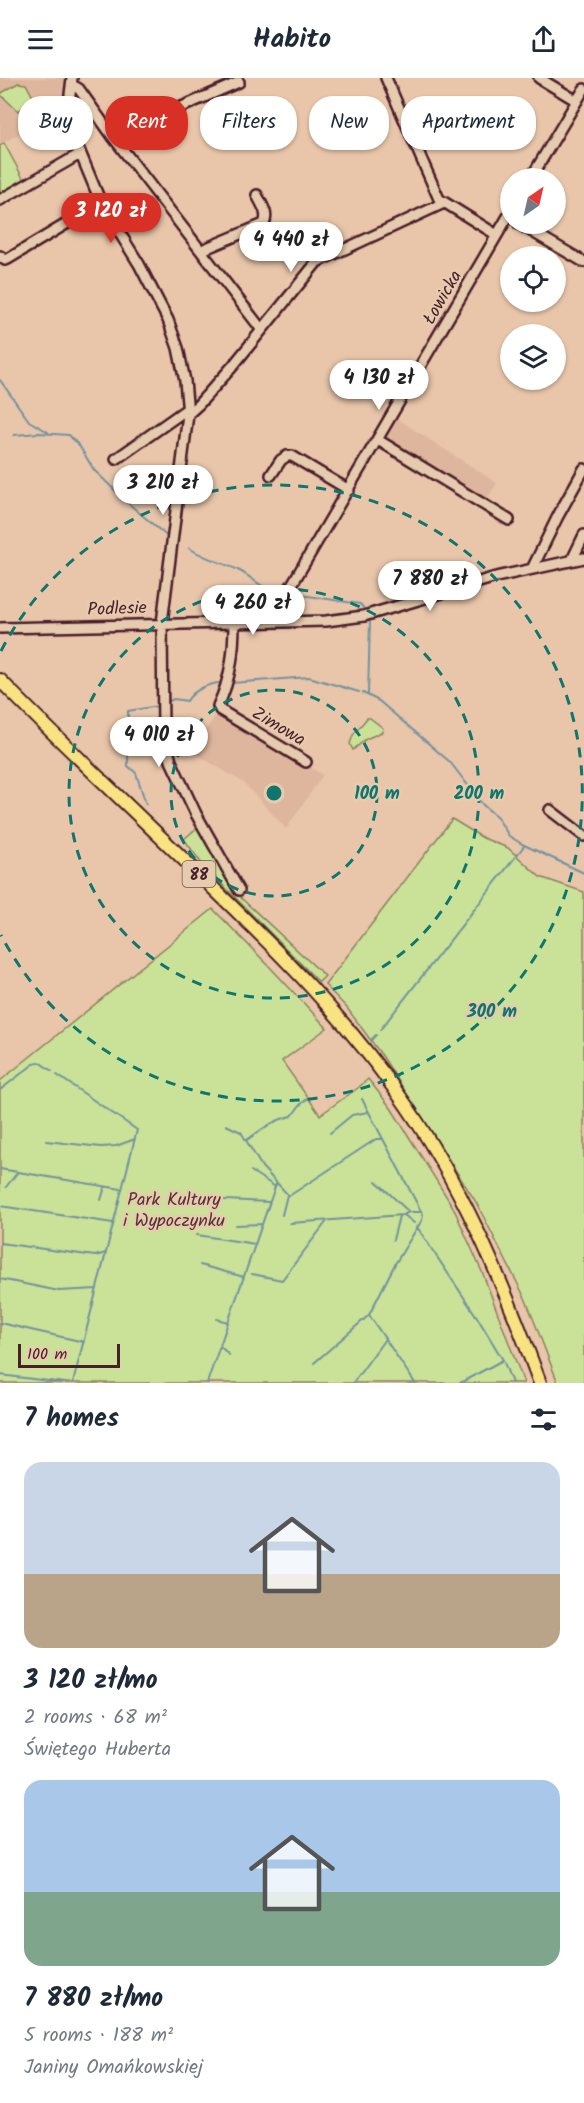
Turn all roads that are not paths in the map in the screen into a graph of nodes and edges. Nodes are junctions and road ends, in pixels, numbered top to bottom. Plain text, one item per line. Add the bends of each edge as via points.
1 (386, 78) edge
2 (538, 78) edge
3 (72, 82) edge
4 (239, 82) dead end
5 (584, 89) edge
6 (577, 101) junction
7 (188, 104) edge
8 (105, 126) edge
9 (123, 150) edge
10 (80, 154) junction
11 (537, 168) edge
12 (257, 195) dead end
13 (0, 200) edge
14 (101, 203) junction
15 (444, 203) junction
16 (500, 230) edge
17 (536, 234) edge
18 (497, 235) junction
19 (202, 250) junction
20 (0, 256) edge
21 (584, 262) edge
22 (262, 330) junction
23 (188, 411) junction
24 (378, 440) junction
25 (116, 459) dead end
26 (584, 469) edge
27 (271, 475) dead end
28 (348, 490) junction
29 (509, 520) dead end
30 (584, 535) edge
31 (584, 558) edge
32 (572, 560) junction
33 (532, 568) junction
34 (234, 622) junction
35 (270, 622) junction
36 (162, 623) junction
37 (0, 628) edge
38 (0, 680) edge
39 (306, 762) dead end
40 (550, 810) dead end
41 (584, 836) edge
42 (239, 890) dead end
43 (540, 1383) edge

1 - 15 street
2 - 6 street
3 - 8 street
3 - 10 street via 68,111
4 - 7 street
5 - 6 street
6 - 11 street
9 - 19 street
10 - 13 street
10 - 14 street
12 - 19 street via 266,214 264,224
14 - 20 street via 8,259
14 - 23 street via 168,320 178,348
15 - 18 street
15 - 22 street via 317,262
16 - 18 street, Łowicka
17 - 21 street
18 - 24 street, Łowicka
19 - 22 street
22 - 23 street via 199,404
23 - 25 street
23 - 36 street
24 - 28 street, Łowicka
24 - 29 street
26 - 33 street
27 - 28 street via 281,460 292,456
28 - 35 street, Łowicka
30 - 32 street
31 - 32 street, Podlesie
32 - 33 street, Podlesie
33 - 35 street, Podlesie via 364,616
34 - 35 street, Podlesie
34 - 36 street, Podlesie
34 - 39 street, Zimowa via 232,666 220,710
36 - 37 street, Podlesie
36 - 42 street via 162,723 166,748 196,814
38 - 43 main road, 88 via 274,947 368,1053 424,1132 467,1208 501,1281
40 - 41 street

